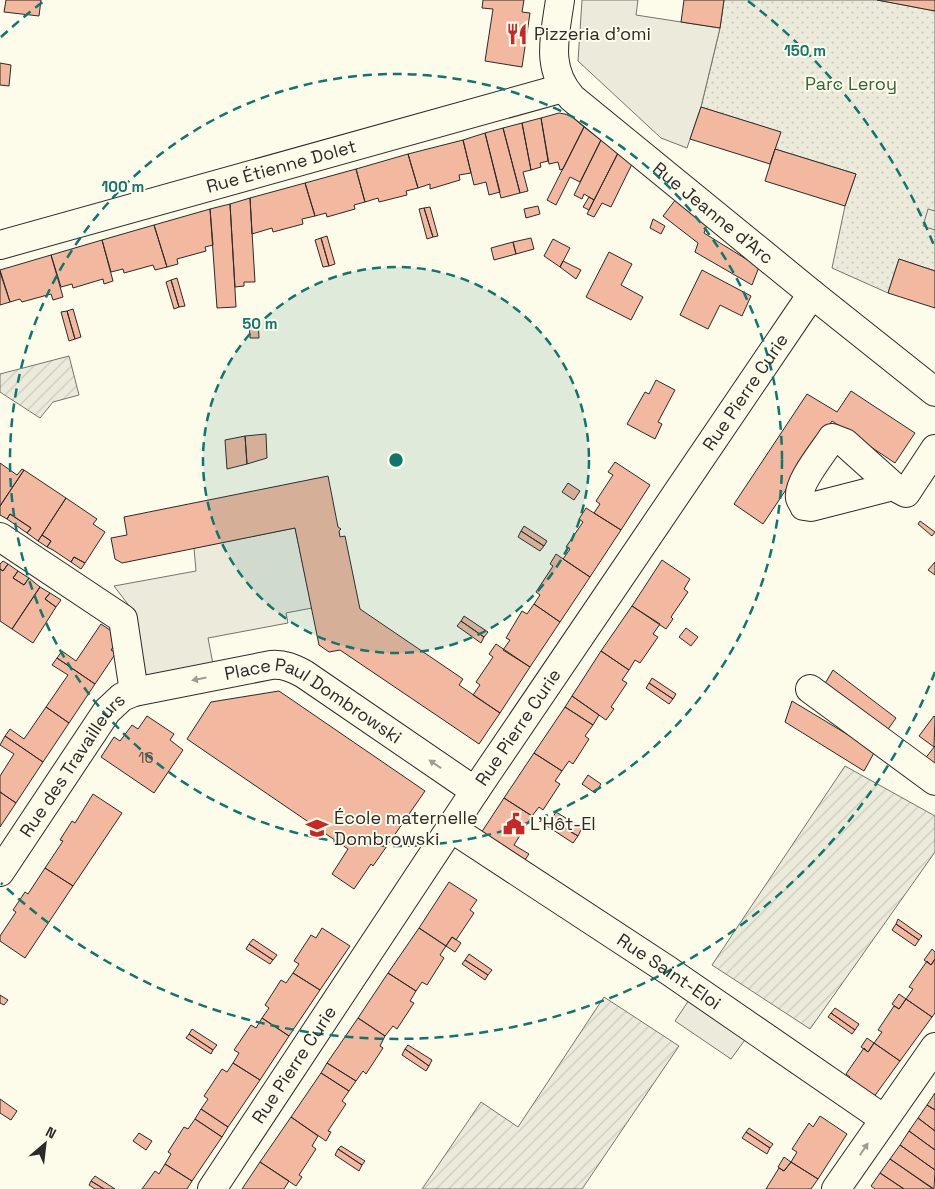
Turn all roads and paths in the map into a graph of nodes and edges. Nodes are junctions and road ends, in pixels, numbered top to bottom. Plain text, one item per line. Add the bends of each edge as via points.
1 (560, 0) edge
2 (563, 88) junction
3 (0, 245) edge
4 (812, 294) junction
5 (935, 392) edge
6 (935, 449) edge
7 (892, 486) dead end
8 (0, 537) edge
9 (810, 689) dead end
10 (134, 692) junction
11 (935, 781) edge
12 (475, 791) junction
13 (452, 828) junction
14 (0, 872) edge
15 (935, 1048) edge
16 (884, 1119) junction
17 (212, 1189) edge
18 (836, 1189) edge

1 - 2 street, Rue Jeanne d'Arc via 554,56
2 - 3 street, Rue Étienne Dolet
2 - 4 street, Rue Jeanne d'Arc
4 - 5 street, Rue Jeanne d'Arc
4 - 12 street, Rue Pierre Curie
6 - 7 street via 906,493
8 - 10 street via 124,619
9 - 11 street
12 -> 10 street, Place Paul Dombrowski via 304,674 281,664
10 - 14 street, Rue des Travailleurs via 122,697 107,711
12 - 13 street, Rue Pierre Curie
13 - 16 street, Rue Saint-Eloi via 669,971
13 - 17 street, Rue Pierre Curie
15 - 16 street
18 -> 16 street

